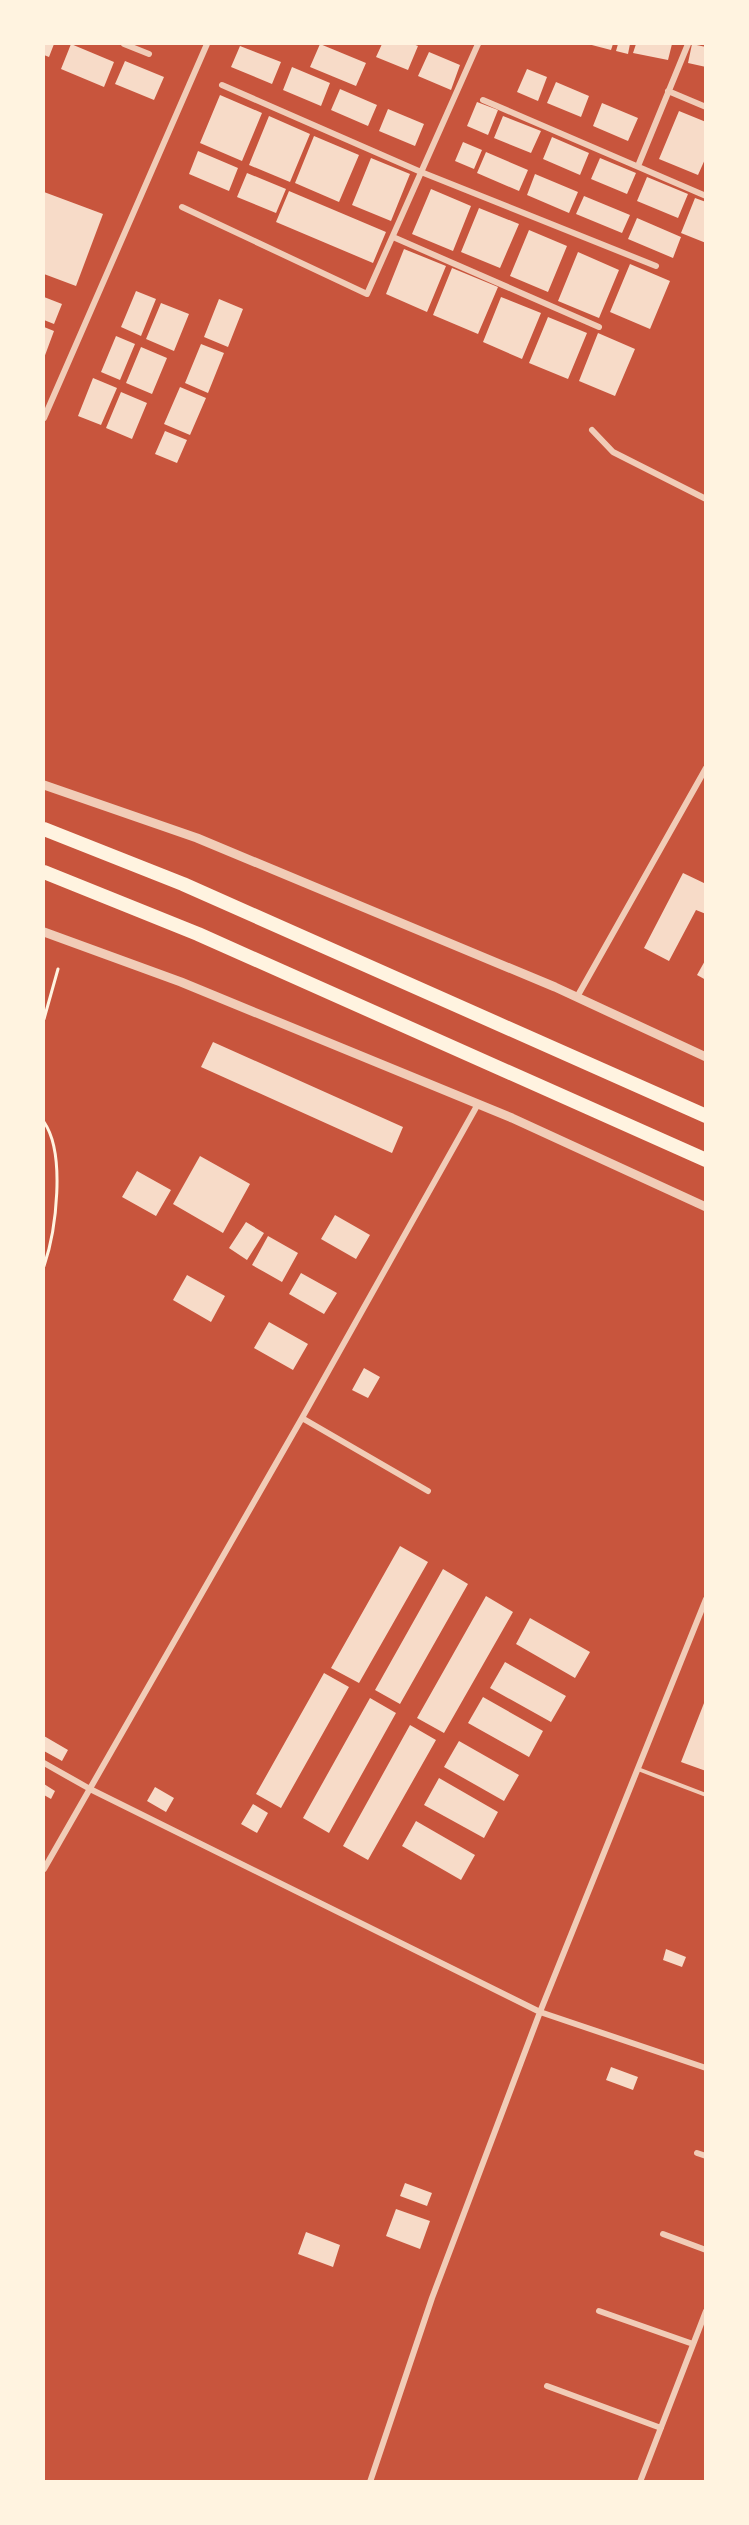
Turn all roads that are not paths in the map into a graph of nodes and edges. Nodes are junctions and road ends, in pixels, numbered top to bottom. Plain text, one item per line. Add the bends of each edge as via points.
1 (124, 44) edge
2 (207, 44) edge
3 (478, 44) edge
4 (688, 44) edge
5 (149, 54) dead end
6 (222, 85) dead end
7 (668, 91) junction
8 (483, 99) dead end
9 (705, 107) edge
10 (638, 166) junction
11 (421, 172) junction
12 (705, 196) edge
13 (182, 207) dead end
14 (393, 237) junction
15 (656, 266) dead end
16 (599, 327) dead end
17 (44, 418) edge
18 (592, 430) dead end
19 (705, 499) edge
20 (705, 768) edge
21 (44, 785) edge
22 (44, 829) edge
23 (44, 872) edge
24 (44, 932) edge
25 (577, 997) junction
26 (705, 1057) edge
27 (478, 1104) junction
28 (705, 1116) edge
29 (705, 1160) edge
30 (705, 1207) edge
31 (302, 1418) junction
32 (428, 1491) dead end
33 (705, 1599) edge
34 (44, 1763) edge
35 (638, 1769) junction
36 (90, 1789) junction
37 (705, 1794) edge
38 (44, 1869) edge
39 (540, 2012) junction
40 (705, 2068) edge
41 (697, 2153) dead end
42 (705, 2156) edge
43 (663, 2234) dead end
44 (705, 2250) edge
45 (599, 2311) dead end
46 (705, 2311) edge
47 (693, 2344) junction
48 (547, 2386) dead end
49 (661, 2428) junction
50 (370, 2481) edge
51 (640, 2481) edge

1 - 5 street
2 - 17 street
3 - 11 street
4 - 7 street
6 - 11 street
7 - 9 street
7 - 10 street
8 - 10 street
10 - 12 street
11 - 14 street
11 - 15 street
13 - 14 street via 367,294
14 - 16 street
18 - 19 street via 613,452
20 - 25 street
21 - 25 street via 197,838
22 - 28 highway via 194,889
23 - 29 highway via 198,934
24 - 27 street via 180,982
25 - 26 street
27 - 30 street
27 - 31 street
31 - 32 street
31 - 36 street
33 - 35 street
34 - 36 street
35 - 37 lane
35 - 39 street
36 - 38 street
36 - 39 street
39 - 40 street
39 - 50 street via 432,2298
41 - 42 street
43 - 44 street
45 - 47 street
46 - 47 street
47 - 49 street
48 - 49 street
49 - 51 street

